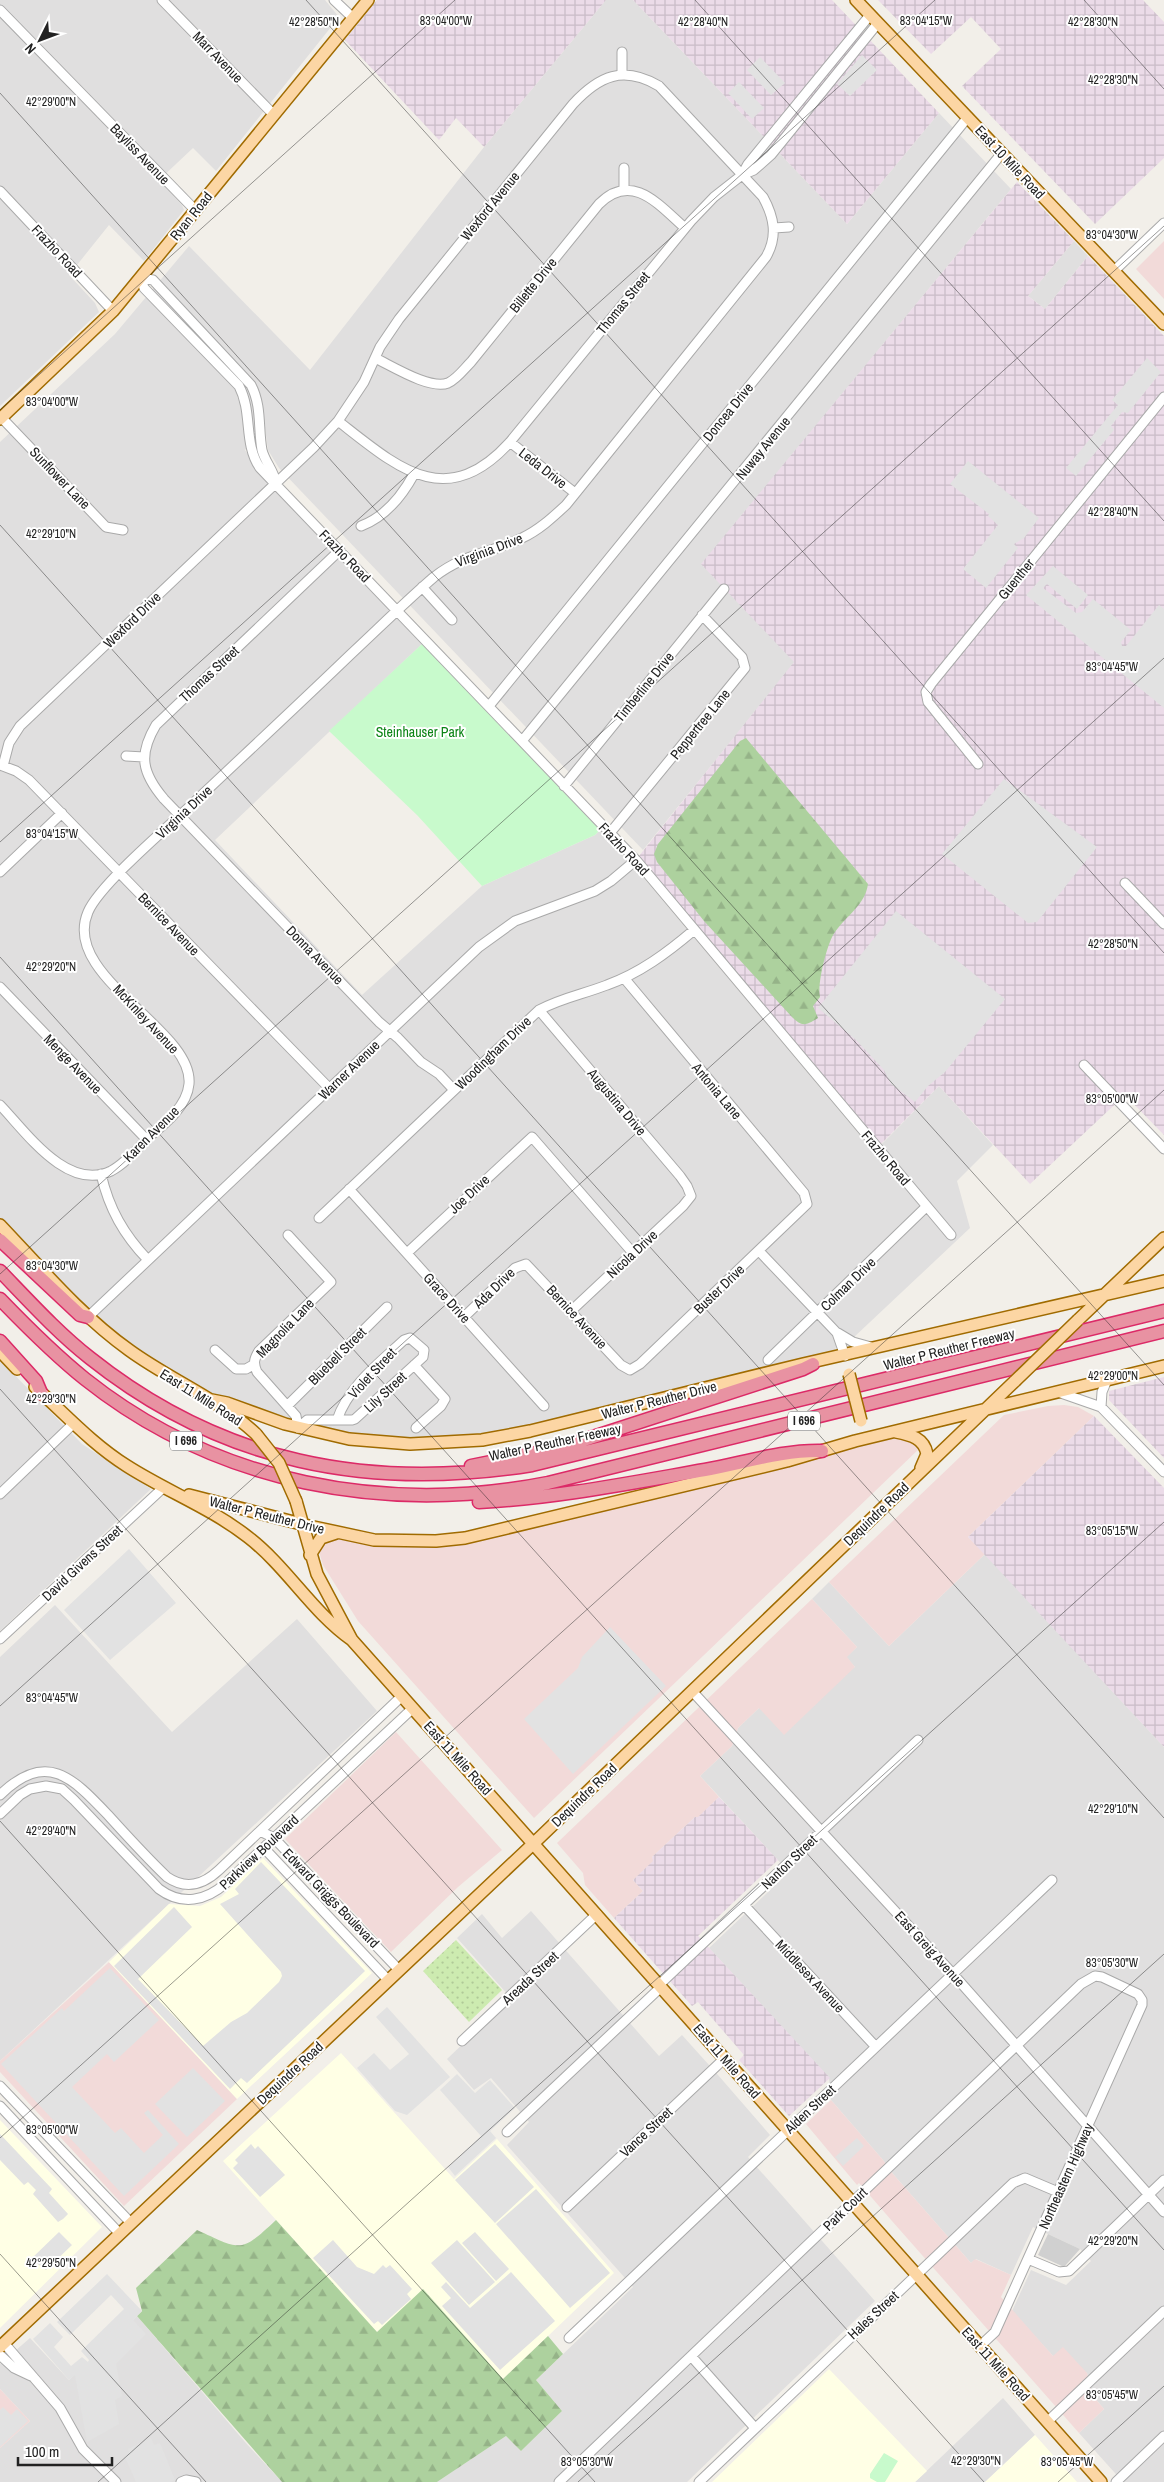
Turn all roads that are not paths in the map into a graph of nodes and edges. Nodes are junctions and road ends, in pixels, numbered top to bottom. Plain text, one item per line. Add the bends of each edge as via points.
1 (162, 0) edge
2 (334, 0) edge
3 (368, 0) edge
4 (856, 0) edge
5 (0, 10) edge
6 (353, 18) junction
7 (874, 19) junction
8 (622, 52) dead end
9 (622, 74) junction
10 (818, 77) junction
11 (828, 84) junction
12 (797, 104) junction
13 (805, 112) junction
14 (274, 115) junction
15 (968, 118) junction
16 (1002, 153) junction
17 (624, 168) dead end
18 (742, 175) junction
19 (624, 190) junction
20 (0, 191) edge
21 (196, 211) junction
22 (1164, 223) edge
23 (789, 227) dead end
24 (685, 228) junction
25 (774, 228) junction
26 (1114, 271) junction
27 (141, 278) junction
28 (113, 312) junction
29 (1164, 324) edge
30 (375, 358) junction
31 (1164, 397) edge
32 (1, 418) edge
33 (338, 421) junction
34 (510, 442) junction
35 (414, 474) junction
36 (276, 483) junction
37 (575, 493) junction
38 (361, 526) dead end
39 (123, 530) dead end
40 (340, 550) junction
41 (422, 586) junction
42 (724, 589) dead end
43 (398, 610) junction
44 (702, 615) junction
45 (452, 620) dead end
46 (488, 706) junction
47 (522, 741) junction
48 (126, 756) dead end
49 (144, 757) junction
50 (978, 764) dead end
51 (2, 766) edge
52 (564, 786) junction
53 (62, 813) junction
54 (180, 816) junction
55 (610, 833) junction
56 (636, 860) junction
57 (0, 872) edge
58 (120, 873) junction
59 (1125, 883) dead end
60 (1164, 924) edge
61 (694, 930) junction
62 (84, 931) joint
63 (624, 978) junction
64 (0, 987) edge
65 (539, 1010) junction
66 (389, 1031) junction
67 (1084, 1065) dead end
68 (189, 1084) joint
69 (330, 1089) junction
70 (454, 1090) junction
71 (0, 1105) edge
72 (147, 1140) junction
73 (1164, 1149) edge
74 (101, 1174) junction
75 (349, 1189) junction
76 (691, 1196) joint
77 (807, 1204) joint
78 (926, 1207) junction
79 (319, 1218) dead end
80 (0, 1225) edge
81 (951, 1235) dead end
82 (288, 1236) dead end
83 (1164, 1238) edge
84 (0, 1240) edge
85 (759, 1251) junction
86 (406, 1253) junction
87 (632, 1253) junction
88 (148, 1260) junction
89 (526, 1264) joint
90 (0, 1271) edge
91 (1164, 1281) edge
92 (1105, 1294) junction
93 (0, 1299) edge
94 (387, 1307) dead end
95 (571, 1311) junction
96 (1164, 1311) edge
97 (818, 1312) junction
98 (88, 1317) junction
99 (464, 1317) junction
100 (1164, 1331) edge
101 (837, 1333) junction
102 (0, 1341) edge
103 (880, 1348) junction
104 (215, 1350) dead end
105 (424, 1350) joint
106 (0, 1351) edge
107 (845, 1356) junction
108 (768, 1360) dead end
109 (253, 1364) junction
110 (813, 1364) junction
111 (414, 1365) junction
112 (1164, 1366) edge
113 (628, 1370) joint
114 (1108, 1380) junction
115 (1058, 1392) junction
116 (41, 1393) junction
117 (212, 1400) junction
118 (287, 1406) junction
119 (544, 1406) dead end
120 (1101, 1407) junction
121 (985, 1410) junction
122 (336, 1420) junction
123 (73, 1424) junction
124 (298, 1428) junction
125 (416, 1428) dead end
126 (894, 1432) junction
127 (865, 1438) junction
128 (822, 1451) junction
129 (1164, 1472) edge
130 (918, 1474) junction
131 (402, 1475) junction
132 (164, 1487) junction
133 (0, 1494) edge
134 (442, 1496) junction
135 (296, 1501) junction
136 (279, 1519) junction
137 (302, 1524) junction
138 (338, 1533) junction
139 (310, 1555) junction
140 (0, 1639) edge
141 (352, 1640) junction
142 (692, 1691) junction
143 (402, 1696) junction
144 (413, 1708) junction
145 (918, 1740) dead end
146 (342, 1754) junction
147 (353, 1764) junction
148 (325, 1771) junction
149 (336, 1780) junction
150 (0, 1795) edge
151 (94, 1801) junction
152 (4, 1805) edge
153 (84, 1810) junction
154 (0, 1814) edge
155 (260, 1831) junction
156 (822, 1831) junction
157 (274, 1838) junction
158 (534, 1843) junction
159 (264, 1848) junction
160 (234, 1857) junction
161 (149, 1858) junction
162 (137, 1867) junction
163 (244, 1867) junction
164 (219, 1870) junction
165 (1052, 1880) dead end
166 (226, 1883) junction
167 (744, 1905) junction
168 (597, 1914) junction
169 (399, 1970) junction
170 (953, 1974) junction
171 (388, 1980) junction
172 (660, 1986) junction
173 (1142, 2000) joint
174 (462, 2041) dead end
175 (1017, 2046) junction
176 (876, 2048) junction
177 (725, 2058) junction
178 (0, 2086) edge
179 (0, 2106) edge
180 (32, 2119) junction
181 (1088, 2126) junction
182 (21, 2129) junction
183 (788, 2130) junction
184 (507, 2132) dead end
185 (1164, 2180) edge
186 (1058, 2192) junction
187 (1149, 2194) junction
188 (852, 2202) junction
189 (567, 2207) dead end
190 (1164, 2212) edge
191 (131, 2224) junction
192 (120, 2234) junction
193 (1028, 2259) junction
194 (917, 2274) junction
195 (1164, 2311) edge
196 (568, 2338) dead end
197 (2, 2345) edge
198 (980, 2346) junction
199 (0, 2355) edge
200 (691, 2356) junction
201 (33, 2377) junction
202 (1048, 2422) junction
203 (755, 2428) junction
204 (1164, 2436) edge
205 (116, 2482) edge
206 (181, 2482) edge
207 (196, 2482) edge
208 (559, 2482) edge
209 (699, 2482) edge
210 (1101, 2482) edge
211 (1116, 2482) edge

1 - 14 street, Marr Avenue
2 - 6 street
3 - 6 main road, Ryan Road
4 - 7 main road, East 10 Mile Road
5 - 21 street, Bayliss Avenue
6 - 14 main road, Ryan Road
7 - 10 street, Thomas Street
7 - 11 street
7 - 15 main road, East 10 Mile Road
8 - 9 street
9 - 18 street via 659,86
9 - 30 street, Wexford Avenue via 596,82 573,104 399,319
10 - 11 street
10 - 12 street, Thomas Street
11 - 13 street
12 - 13 street
12 - 18 street, Thomas Street
13 - 18 street via 771,155 754,170
14 - 21 main road, Ryan Road
15 - 16 main road, East 10 Mile Road
15 - 46 street, Doncea Drive
16 - 26 main road, East 10 Mile Road
16 - 47 street, Nuway Avenue
17 - 19 street
18 - 24 street, Thomas Street via 714,197
18 - 25 street via 762,197
19 - 24 street via 631,189 649,197
19 - 30 street, Billette Drive via 598,204 471,362 452,381 428,383
20 - 28 street, Frazho Road
21 - 27 main road, Ryan Road
22 - 26 street
23 - 25 street
24 - 34 street, Thomas Street
25 - 37 street, Virginia Drive via 771,248 762,263
26 - 29 main road, East 10 Mile Road
27 - 28 main road, Ryan Road
27 - 36 street, Frazho Road via 153,280 251,385 259,404 262,452
28 - 32 main road, Ryan Road
30 - 33 street, Wexford Avenue via 364,382
31 - 50 street, Guenther via 930,684 926,692 928,702
32 - 39 street, Sunflower Lane via 106,527
33 - 35 street, Thomas Street via 398,466
33 - 36 street, Wexford Avenue
34 - 35 street, Thomas Street via 486,466 463,476 439,478
34 - 37 street, Leda Drive
35 - 38 street via 396,501 378,518
36 - 40 street, Frazho Road
36 - 51 street, Wexford Drive via 20,726
37 - 41 street, Virginia Drive via 544,526 511,543 455,562
40 - 43 street, Frazho Road
40 - 49 street, Thomas Street via 162,718 148,738
41 - 43 street, Virginia Drive
41 - 45 street
42 - 44 street, Timberline Drive
43 - 46 street, Frazho Road
43 - 54 street, Virginia Drive
44 - 52 street, Timberline Drive
44 - 55 street, Peppertree Lane via 742,657 745,668
46 - 47 street, Frazho Road
47 - 52 street, Frazho Road
48 - 49 street
49 - 54 street via 152,785
51 - 53 street, Bernice Avenue via 22,774
52 - 55 street, Frazho Road
53 - 57 street
53 - 58 street, Bernice Avenue
54 - 58 street, Virginia Drive
54 - 66 street, Donna Avenue
55 - 56 street, Frazho Road
56 - 61 street, Frazho Road
56 - 66 street, Warner Avenue via 595,891 506,927 479,947
58 - 62 street, Virginia Drive via 86,914
58 - 69 street, Bernice Avenue
59 - 60 street
61 - 63 street, Woodingham Drive via 662,957
61 - 78 street, Frazho Road
62 - 68 street, McKinley Avenue via 88,953 178,1052 188,1072
63 - 65 street, Woodingham Drive
63 - 77 street, Antonia Lane via 804,1193
64 - 72 street, Menge Avenue
65 - 70 street, Woodingham Drive
65 - 76 street, Augustina Drive via 680,1176
66 - 69 street, Warner Avenue
66 - 70 street, Donna Avenue
67 - 73 street
68 - 72 street, Karen Avenue via 175,1113
69 - 88 street, Warner Avenue
70 - 75 street, Woodingham Drive
71 - 74 street via 64,1169 83,1175
72 - 74 street, Karen Avenue via 118,1166
74 - 88 street via 116,1218
75 - 79 street, Woodingham Drive
75 - 86 street, Grace Drive
76 - 87 street, Nicola Drive
77 - 85 street, Buster Drive
78 - 81 street, Frazho Road
78 - 97 street, Colman Drive
80 - 98 main road, East 11 Mile Road
82 - 109 street, Magnolia Lane via 331,1282 259,1351
83 - 92 main road, Dequindre Road
84 - 98 highway via 80,1315
85 - 97 street
85 - 113 street, Buster Drive via 637,1367
86 - 87 street, Joe Drive via 532,1137
86 - 99 street, Grace Drive
87 - 95 street, Nicola Drive
88 - 98 street, Warner Avenue
89 - 95 street, Bernice Avenue
89 - 99 street, Ada Drive via 515,1268
90 - 131 highway, Walter P Reuther Freeway / I 696 via 88,1357 136,1391 186,1420 246,1446 285,1458 348,1471
91 - 92 main road, Walter P Reuther Drive
92 - 103 main road, Walter P Reuther Drive
92 - 121 main road, Dequindre Road, bridge
93 - 134 highway, I 696 via 42,1342 87,1380 142,1418 201,1448 261,1471 313,1484 378,1494
94 - 118 street, Bluebell Street
95 - 113 street, Bernice Avenue
96 - 131 highway, Walter P Reuther Freeway / I 696 via 532,1465 462,1474
97 - 101 street
97 - 108 street, Colman Drive
98 - 117 main road, East 11 Mile Road via 143,1360
99 - 119 street, Grace Drive
100 - 134 highway, I 696 via 548,1483 508,1491
101 - 103 street via 857,1343
101 - 107 street
102 - 116 highway via 36,1381
103 - 107 main road, Walter P Reuther Drive
104 - 109 street via 236,1368 246,1369
105 - 111 street, Lily Street via 423,1358
105 - 122 street, Violet Street via 410,1338 404,1340 356,1387
106 - 116 main road, East 11 Mile Road
107 - 110 main road, Walter P Reuther Drive
107 - 127 main road, bridge
109 - 118 street, Magnolia Lane
110 - 124 main road, Walter P Reuther Drive via 530,1432 475,1441 378,1442
110 - 131 highway via 556,1448 491,1463
111 - 122 street, Lily Street via 355,1419
111 - 125 street via 445,1399
112 - 114 main road, Walter P Reuther Drive
114 - 115 main road, Walter P Reuther Drive
114 - 120 street via 1100,1397
115 - 120 street
115 - 121 main road, Walter P Reuther Drive
116 - 123 main road, East 11 Mile Road
117 - 124 main road, Walter P Reuther Drive
117 - 135 main road, East 11 Mile Road, bridge via 256,1434 279,1464
118 - 124 street, Magnolia Lane via 296,1416
120 - 129 street
121 - 126 main road, Walter P Reuther Drive
121 - 130 main road, Dequindre Road
122 - 124 street via 307,1420
123 - 132 main road, East 11 Mile Road via 107,1453
123 - 133 street
126 - 127 main road, Walter P Reuther Drive
126 - 130 main road via 914,1437 924,1446 926,1458
127 - 128 main road, Walter P Reuther Drive
128 - 134 highway via 800,1451 707,1470 534,1498 472,1502
128 - 138 main road, Walter P Reuther Drive via 465,1538 403,1542
130 - 142 main road, Dequindre Road
132 - 136 main road, Walter P Reuther Drive
132 - 140 street, David Givens Street
132 - 141 main road, East 11 Mile Road via 219,1517 249,1538 280,1566 337,1630
135 - 136 main road via 292,1510
135 - 137 main road, East 11 Mile Road
136 - 137 main road, Walter P Reuther Drive
137 - 138 main road, Walter P Reuther Drive
137 - 139 main road, East 11 Mile Road
138 - 139 main road via 321,1538
139 - 141 main road, East 11 Mile Road
141 - 143 main road, East 11 Mile Road
142 - 156 street, East Greig Avenue
142 - 158 main road, Dequindre Road
143 - 144 main road, East 11 Mile Road
143 - 146 street, Parkview Boulevard
144 - 147 street, Parkview Boulevard
144 - 158 main road, East 11 Mile Road
145 - 156 street, Nanton Street
146 - 147 street via 352,1758
146 - 148 street, Parkview Boulevard
147 - 149 street, Parkview Boulevard
148 - 149 street via 326,1777
148 - 155 street, Parkview Boulevard
149 - 157 street, Parkview Boulevard
150 - 151 street, Parkview Boulevard via 25,1775 48,1771 67,1776
151 - 153 street
151 - 161 street, Parkview Boulevard
152 - 153 street, Parkview Boulevard via 30,1789 51,1786 68,1794
152 - 154 street, Parkview Boulevard
153 - 162 street, Parkview Boulevard
155 - 157 street, Edward Griggs Boulevard
155 - 160 street, Parkview Boulevard
156 - 167 street, Nanton Street
156 - 170 street, East Greig Avenue
157 - 159 street, Parkview Boulevard
157 - 169 street, Edward Griggs Boulevard
158 - 168 main road, East 11 Mile Road
158 - 169 main road, Dequindre Road
159 - 163 street, Parkview Boulevard
159 - 171 street, Edward Griggs Boulevard
160 - 163 street via 237,1864
160 - 164 street, Parkview Boulevard
161 - 162 street
161 - 164 street, Parkview Boulevard via 167,1877 182,1885 204,1882
162 - 166 street, Parkview Boulevard via 164,1893 183,1899 209,1896
163 - 166 street, Parkview Boulevard
164 - 166 street via 227,1876
165 - 170 street, Alden Street
167 - 172 street, Nanton Street
167 - 176 street, Middlesex Avenue
168 - 172 main road, East 11 Mile Road
168 - 174 street, Areada Street
169 - 171 main road, Dequindre Road
170 - 175 street, East Greig Avenue
170 - 176 street, Alden Street
171 - 191 main road, Dequindre Road
172 - 177 main road, East 11 Mile Road
172 - 184 street, Nanton Street
173 - 175 street, Park Court via 1132,1991 1095,1976 1082,1984
173 - 181 street, Northeastern Highway
175 - 181 street, East Greig Avenue
175 - 188 street, Park Court
176 - 183 street, Alden Street
177 - 183 main road, East 11 Mile Road
177 - 189 street, Vance Street
178 - 180 street
179 - 182 street
180 - 182 street
180 - 191 street
181 - 186 street, Northeastern Highway
181 - 187 street, East Greig Avenue
182 - 192 street
183 - 188 main road, East 11 Mile Road
183 - 196 street, Alden Street
185 - 187 street
186 - 193 street, Northeastern Highway
186 - 194 street, Hales Street via 1025,2178 1016,2180
187 - 190 street, East Greig Avenue
187 - 193 street via 1069,2271 1059,2272
188 - 194 main road, East 11 Mile Road
188 - 200 street, Park Court
191 - 192 main road, Dequindre Road
192 - 197 main road, Dequindre Road
193 - 198 street, Northeastern Highway via 995,2332
194 - 198 main road, East 11 Mile Road
194 - 203 street, Hales Street
195 - 202 street
197 - 201 street
198 - 202 main road, East 11 Mile Road
199 - 201 street via 14,2368
200 - 203 street
200 - 208 street, Park Court
201 - 205 street via 65,2414 83,2449
202 - 210 main road, East 11 Mile Road
203 - 209 street, Hales Street
204 - 211 street
206 - 207 street

